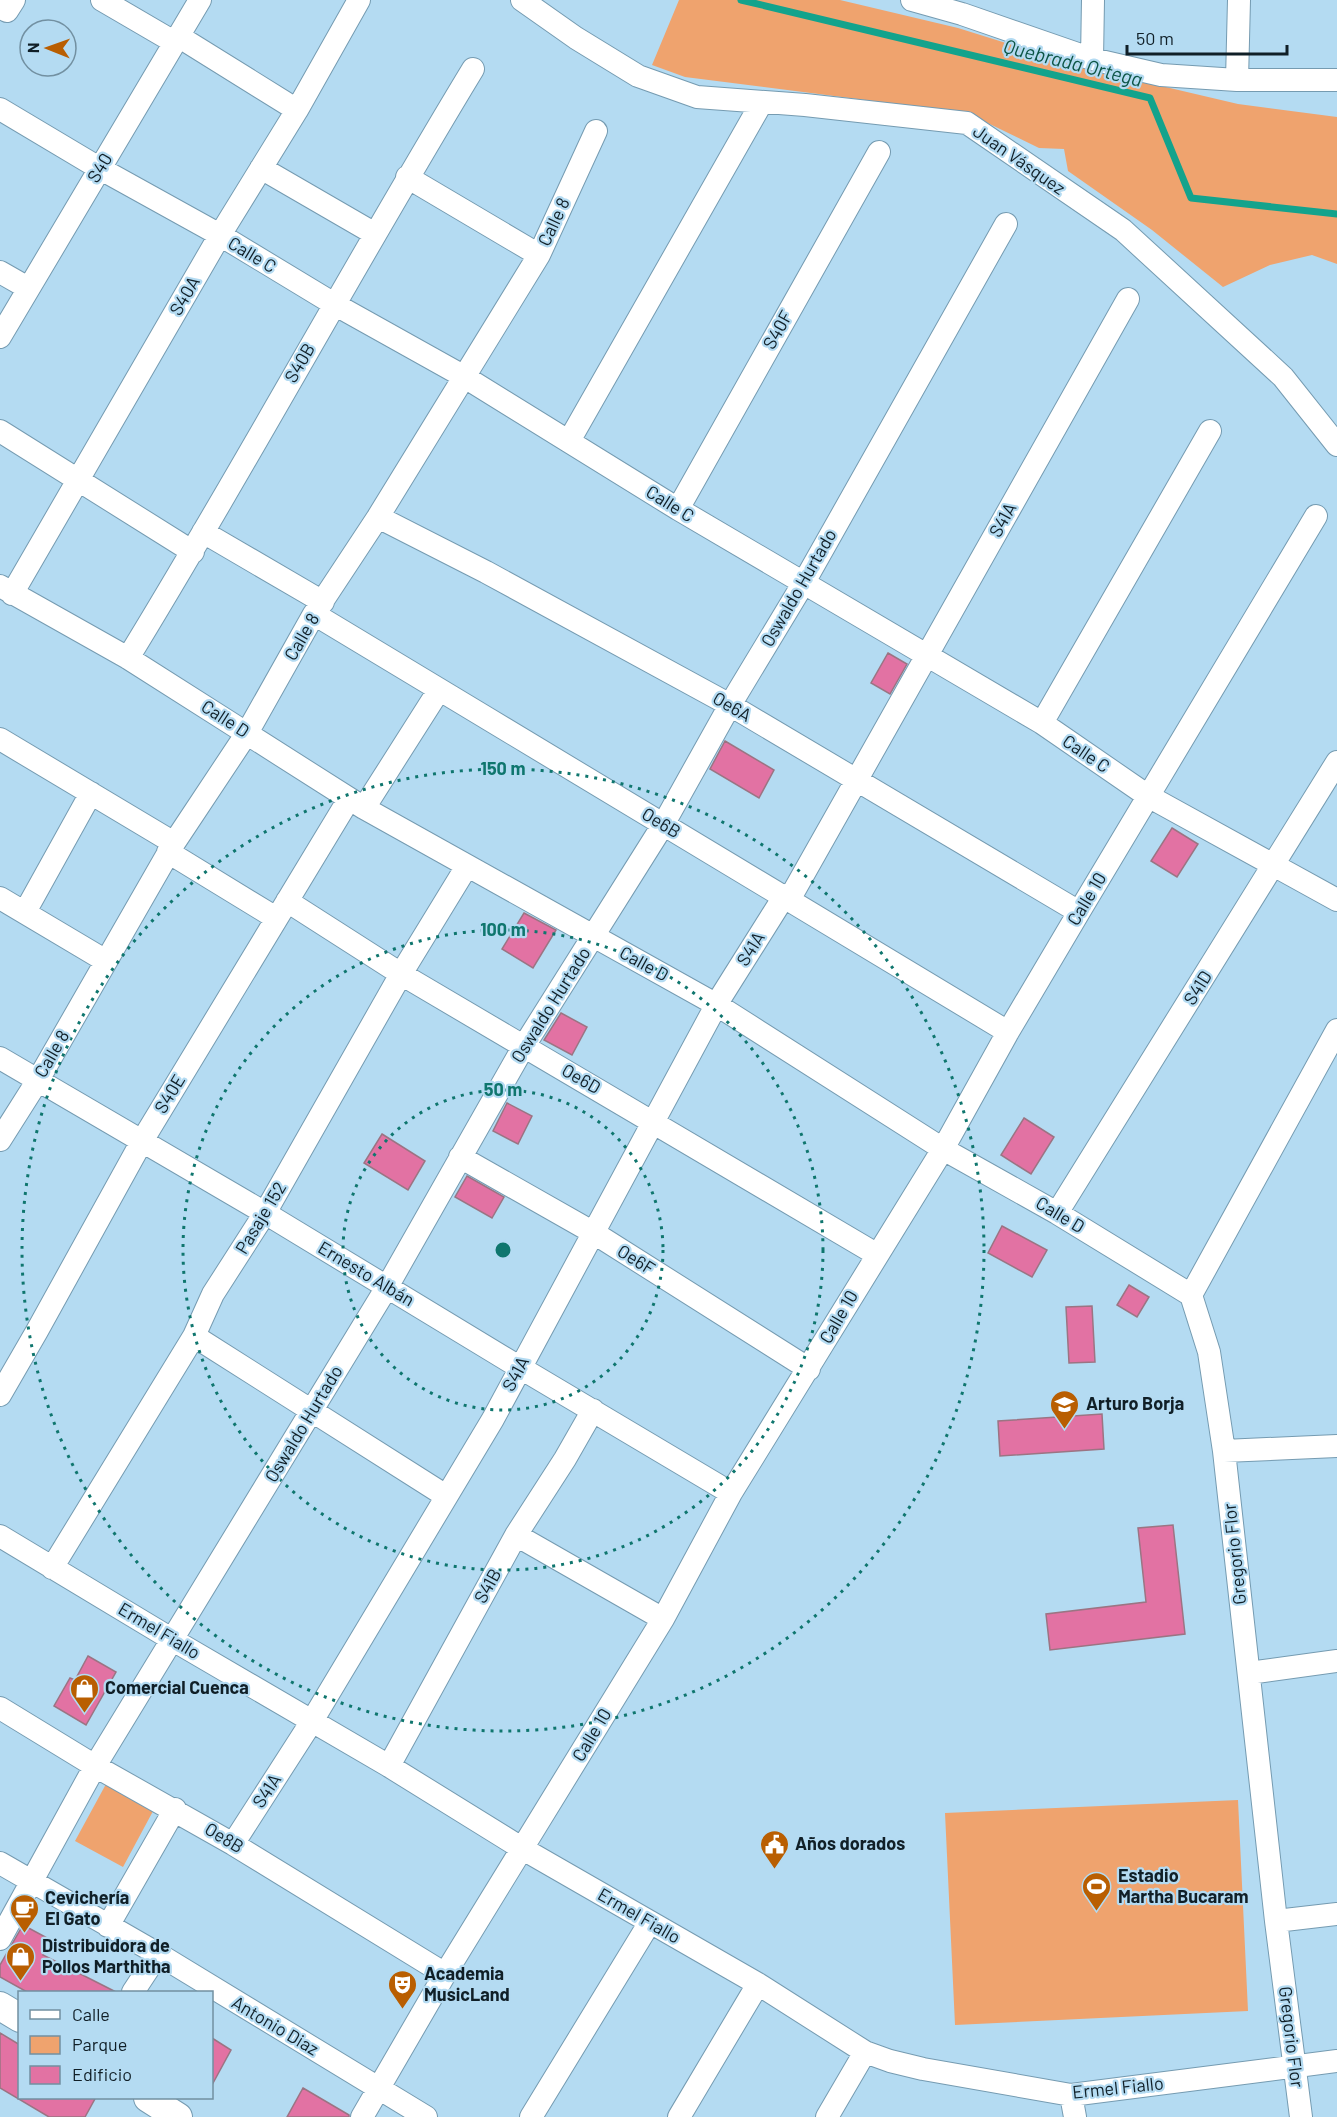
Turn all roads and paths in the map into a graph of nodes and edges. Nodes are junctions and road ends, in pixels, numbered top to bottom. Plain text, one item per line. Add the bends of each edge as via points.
1 (102, 0) edge
2 (200, 0) edge
3 (359, 0) edge
4 (522, 0) edge
5 (912, 0) edge
6 (1094, 0) edge
7 (1239, 0) edge
8 (962, 7) edge
9 (176, 39) junction
10 (1092, 59) junction
11 (473, 69) dead end
12 (1237, 80) junction
13 (1337, 80) edge
14 (762, 102) junction
15 (0, 110) edge
16 (297, 110) junction
17 (596, 131) dead end
18 (879, 152) dead end
19 (99, 168) junction
20 (261, 168) junction
21 (407, 177) junction
22 (1005, 224) dead end
23 (375, 234) junction
24 (220, 235) junction
25 (539, 255) junction
26 (0, 272) edge
27 (28, 288) junction
28 (1128, 299) dead end
29 (334, 304) junction
30 (0, 336) edge
31 (463, 376) junction
32 (0, 431) edge
33 (1210, 432) dead end
34 (569, 441) junction
35 (1337, 445) edge
36 (77, 481) junction
37 (678, 509) junction
38 (1316, 516) dead end
39 (378, 517) junction
40 (198, 542) junction
41 (803, 584) junction
42 (6, 590) edge
43 (319, 608) junction
44 (927, 656) junction
45 (128, 658) junction
46 (439, 690) junction
47 (730, 705) junction
48 (1042, 723) junction
49 (247, 733) junction
50 (0, 739) edge
51 (1337, 762) edge
52 (858, 781) junction
53 (91, 793) junction
54 (1148, 796) junction
55 (356, 803) junction
56 (663, 825) junction
57 (171, 848) junction
58 (467, 866) junction
59 (1274, 866) junction
60 (788, 897) junction
61 (0, 898) edge
62 (1337, 900) edge
63 (281, 910) junction
64 (25, 912) junction
65 (1079, 912) junction
66 (594, 936) junction
67 (106, 961) junction
68 (401, 974) junction
69 (717, 1005) junction
70 (1337, 1030) edge
71 (1008, 1032) junction
72 (524, 1046) junction
73 (0, 1058) edge
74 (38, 1080) junction
75 (652, 1121) junction
76 (0, 1140) edge
77 (142, 1141) junction
78 (943, 1149) junction
79 (460, 1157) junction
80 (1057, 1213) junction
81 (265, 1214) junction
82 (594, 1233) junction
83 (876, 1254) junction
84 (387, 1287) junction
85 (1191, 1295) junction
86 (194, 1336) junction
87 (519, 1367) junction
88 (809, 1369) junction
89 (0, 1395) edge
90 (593, 1410) junction
91 (312, 1411) junction
92 (1337, 1446) edge
93 (1224, 1451) junction
94 (731, 1493) junction
95 (446, 1496) junction
96 (516, 1535) junction
97 (0, 1536) edge
98 (52, 1568) junction
99 (663, 1619) junction
100 (173, 1640) junction
101 (1337, 1660) edge
102 (1249, 1673) junction
103 (0, 1708) edge
104 (312, 1721) junction
105 (95, 1766) junction
106 (388, 1766) junction
107 (175, 1809) junction
108 (233, 1844) junction
109 (523, 1849) junction
110 (0, 1863) edge
111 (32, 1882) junction
112 (1337, 1914) edge
113 (1276, 1921) junction
114 (650, 1922) junction
115 (108, 1926) junction
116 (0, 1939) edge
117 (158, 1954) junction
118 (445, 1974) junction
119 (758, 1984) junction
120 (134, 1991) edge
121 (0, 2006) edge
122 (18, 2017) edge
123 (865, 2052) junction
124 (1337, 2061) edge
125 (1294, 2067) junction
126 (378, 2088) junction
127 (151, 2099) edge
128 (1073, 2106) edge
129 (178, 2117) edge
130 (362, 2117) edge
131 (426, 2117) edge
132 (531, 2117) edge
133 (679, 2117) edge
134 (827, 2117) edge
135 (1301, 2117) edge

1 - 9 street
2 - 9 street, S40
3 - 16 street, S40A
4 - 14 street, Juan Vásquez via 638,76 697,97
5 - 8 street
6 - 10 street
7 - 12 street
8 - 10 street
9 - 16 street
9 - 19 street, S40
10 - 12 street via 1161,75
11 - 21 street, S40B
12 - 13 street
14 - 34 street
14 - 35 street, Juan Vásquez via 966,123 1123,230 1283,377
15 - 19 street, Calle C
16 - 20 street, S40A
17 - 25 street, Calle 8
18 - 37 street, S40F
19 - 24 street, Calle C
19 - 27 street, S40
20 - 23 street
20 - 24 street, S40A
21 - 23 street, S40B
21 - 25 street
22 - 41 street, Oswaldo Hurtado
23 - 29 street, S40B
24 - 29 street, Calle C
24 - 36 street, S40A
25 - 31 street, Calle 8
26 - 27 street
27 - 30 street, S40
28 - 44 street, S41A
29 - 31 street, Calle C
29 - 40 street, S40B
31 - 34 street, Calle C
31 - 39 street, Calle 8
32 - 36 street, Oe6B
33 - 48 street
34 - 37 street, Calle C
36 - 40 street, Oe6B
36 - 42 street, S40A
37 - 41 street, Calle C
38 - 54 street, Calle 10
39 - 43 street, Calle 8
39 - 47 street, Oe6A
40 - 43 street, Oe6B
40 - 45 street, S40B
41 - 44 street, Calle C
41 - 47 street, Oswaldo Hurtado
42 - 45 street, Calle D
43 - 46 street, Oe6B
43 - 49 street, Calle 8
44 - 48 street, Calle C
44 - 52 street, S41A
45 - 49 street, Calle D
46 - 55 street, S40E
46 - 56 street, Oe6B
47 - 52 street, Oe6A
47 - 56 street, Oswaldo Hurtado
48 - 54 street, Calle C
49 - 55 street, Calle D
49 - 57 street, Calle 8
50 - 53 street, Oe6D
51 - 59 street, S41D
52 - 60 street, S41A
52 - 65 street, Oe6A
53 - 57 street, Oe6D
53 - 64 street
54 - 59 street, Calle C
54 - 65 street, Calle 10
55 - 58 street, Calle D
55 - 63 street, S40E
56 - 60 street, Oe6B
56 - 66 street, Oswaldo Hurtado
57 - 63 street, Oe6D
57 - 67 street, Calle 8
58 - 66 street, Calle D
58 - 68 street, Pasaje 152
59 - 62 street, Calle C
59 - 80 street, S41D
60 - 69 street, S41A
60 - 71 street, Oe6B
61 - 64 street
63 - 68 street, Oe6D
63 - 77 street, S40E
64 - 67 street
65 - 71 street, Calle 10
66 - 69 street, Calle D
66 - 72 street, Oswaldo Hurtado
67 - 74 street, Calle 8
68 - 72 street, Oe6D
68 - 81 street, Pasaje 152
69 - 75 street, S41A
69 - 78 street, Calle D
70 - 85 street
71 - 78 street, Calle 10
72 - 75 street, Oe6D
72 - 79 street, Oswaldo Hurtado
73 - 74 street, Ernesto Albán
74 - 76 street, Calle 8
74 - 77 street, Ernesto Albán
75 - 82 street, S41A
75 - 83 street, Oe6D
77 - 81 street, Ernesto Albán
77 - 89 street, S40E
78 - 80 street, Calle D
78 - 83 street, Calle 10
79 - 82 street, Oe6F
79 - 84 street, Oswaldo Hurtado
80 - 85 street, Calle D
81 - 84 street, Ernesto Albán
81 - 86 street, Pasaje 152 via 213,1294
82 - 87 street, S41A
82 - 88 street, Oe6F
83 - 88 street, Calle 10
84 - 87 street, Ernesto Albán
84 - 91 street, Oswaldo Hurtado
85 - 93 street, Gregorio Flor via 1209,1352
86 - 91 street
86 - 98 street, Pasaje 152
87 - 90 street, Ernesto Albán
87 - 95 street, S41A
88 - 94 street, Calle 10
90 - 94 street, Ernesto Albán
90 - 96 street, S41B
91 - 95 street
91 - 100 street, Oswaldo Hurtado
92 - 93 street
93 - 102 street, Gregorio Flor
94 - 99 street, Calle 10
95 - 104 street, S41A
96 - 99 street
96 - 106 street, S41B
97 - 98 street, Ermel Fiallo
98 - 100 street, Ermel Fiallo
99 - 109 street, Calle 10
100 - 104 street, Ermel Fiallo
100 - 105 street, Oswaldo Hurtado
101 - 102 street
102 - 113 street, Gregorio Flor
103 - 105 street, Oe8B
104 - 106 street, Ermel Fiallo
104 - 108 street, S41A
105 - 107 street, Oe8B
105 - 111 street, Oswaldo Hurtado
106 - 109 street, Ermel Fiallo
107 - 108 street, Oe8B
107 - 115 street
108 - 118 street, Oe8B
109 - 114 street, Ermel Fiallo
109 - 118 street, Calle 10
110 - 111 street, Antonio Diaz
111 - 115 street, Antonio Diaz
111 - 116 street, Oswaldo Hurtado
112 - 113 street
113 - 125 street, Gregorio Flor
114 - 119 street, Ermel Fiallo
114 - 132 street
115 - 117 street, Antonio Diaz
117 - 120 street
117 - 126 street, Antonio Diaz
118 - 126 street, Calle 10
119 - 123 street, Ermel Fiallo
119 - 133 street
121 - 122 street
123 - 128 street, Ermel Fiallo
123 - 134 street
124 - 125 street, Ermel Fiallo
125 - 128 street, Ermel Fiallo
125 - 135 street, Gregorio Flor
126 - 130 street, Calle 10
126 - 131 street, Antonio Diaz
127 - 129 street

